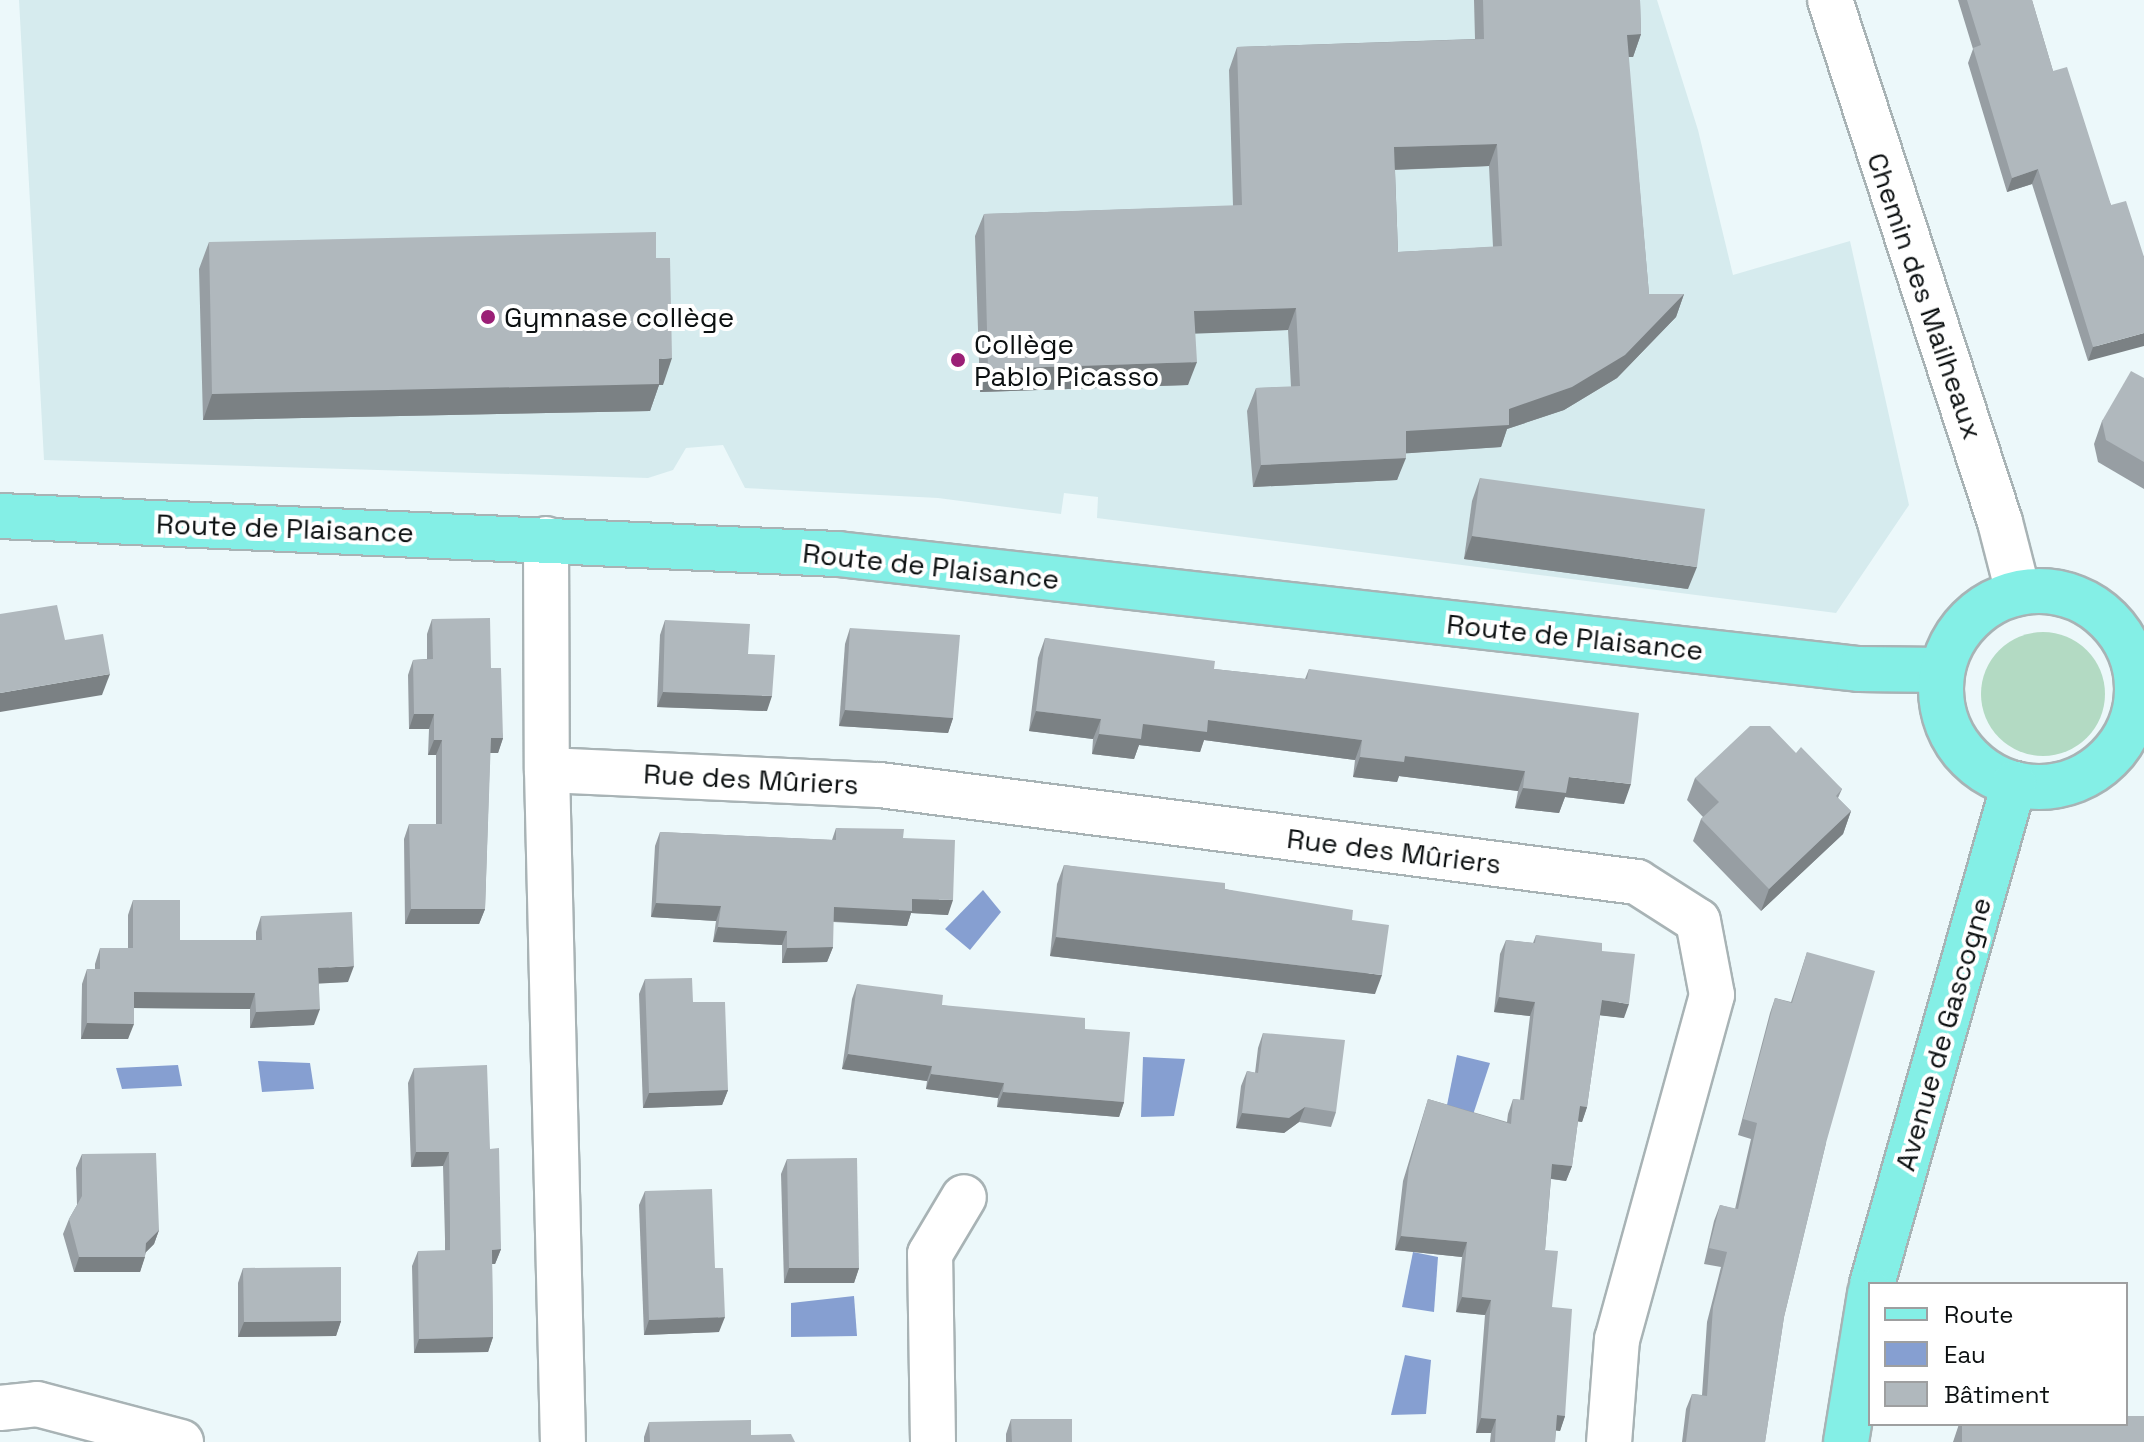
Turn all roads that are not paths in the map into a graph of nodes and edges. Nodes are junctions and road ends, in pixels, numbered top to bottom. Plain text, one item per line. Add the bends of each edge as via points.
1 (1830, 0) edge
2 (0, 516) edge
3 (546, 539) junction
4 (2018, 592) junction
5 (1859, 669) junction
6 (1942, 670) junction
7 (2139, 672) edge
8 (1947, 725) junction
9 (547, 770) junction
10 (2014, 784) junction
11 (964, 1197) dead end
12 (1873, 1282) edge
13 (1868, 1305) edge
14 (0, 1408) edge
15 (181, 1442) edge
16 (563, 1442) edge
17 (933, 1442) edge
18 (1609, 1442) edge
19 (1846, 1442) edge

1 - 4 street, Chemin des Mailheaux via 2000,522
2 - 3 main road, Route de Plaisance
3 - 5 main road, Route de Plaisance via 838,554
3 - 9 street
4 - 6 main road via 1976,612 1960,629
4 - 7 main road via 2057,592 2093,606 2109,619
5 - 6 main road, Route de Plaisance
5 - 8 main road, Route de Plaisance
6 - 8 main road
7 - 10 main road via 2129,728 2102,765 2060,785
8 - 10 main road via 1966,756
9 - 16 street
9 - 18 street, Rue des Mûriers via 880,785 1637,882 1698,921 1712,995 1617,1339
10 - 12 main road, Avenue de Gascogne
11 - 17 street via 930,1254
13 - 19 main road
14 - 15 street via 37,1404

